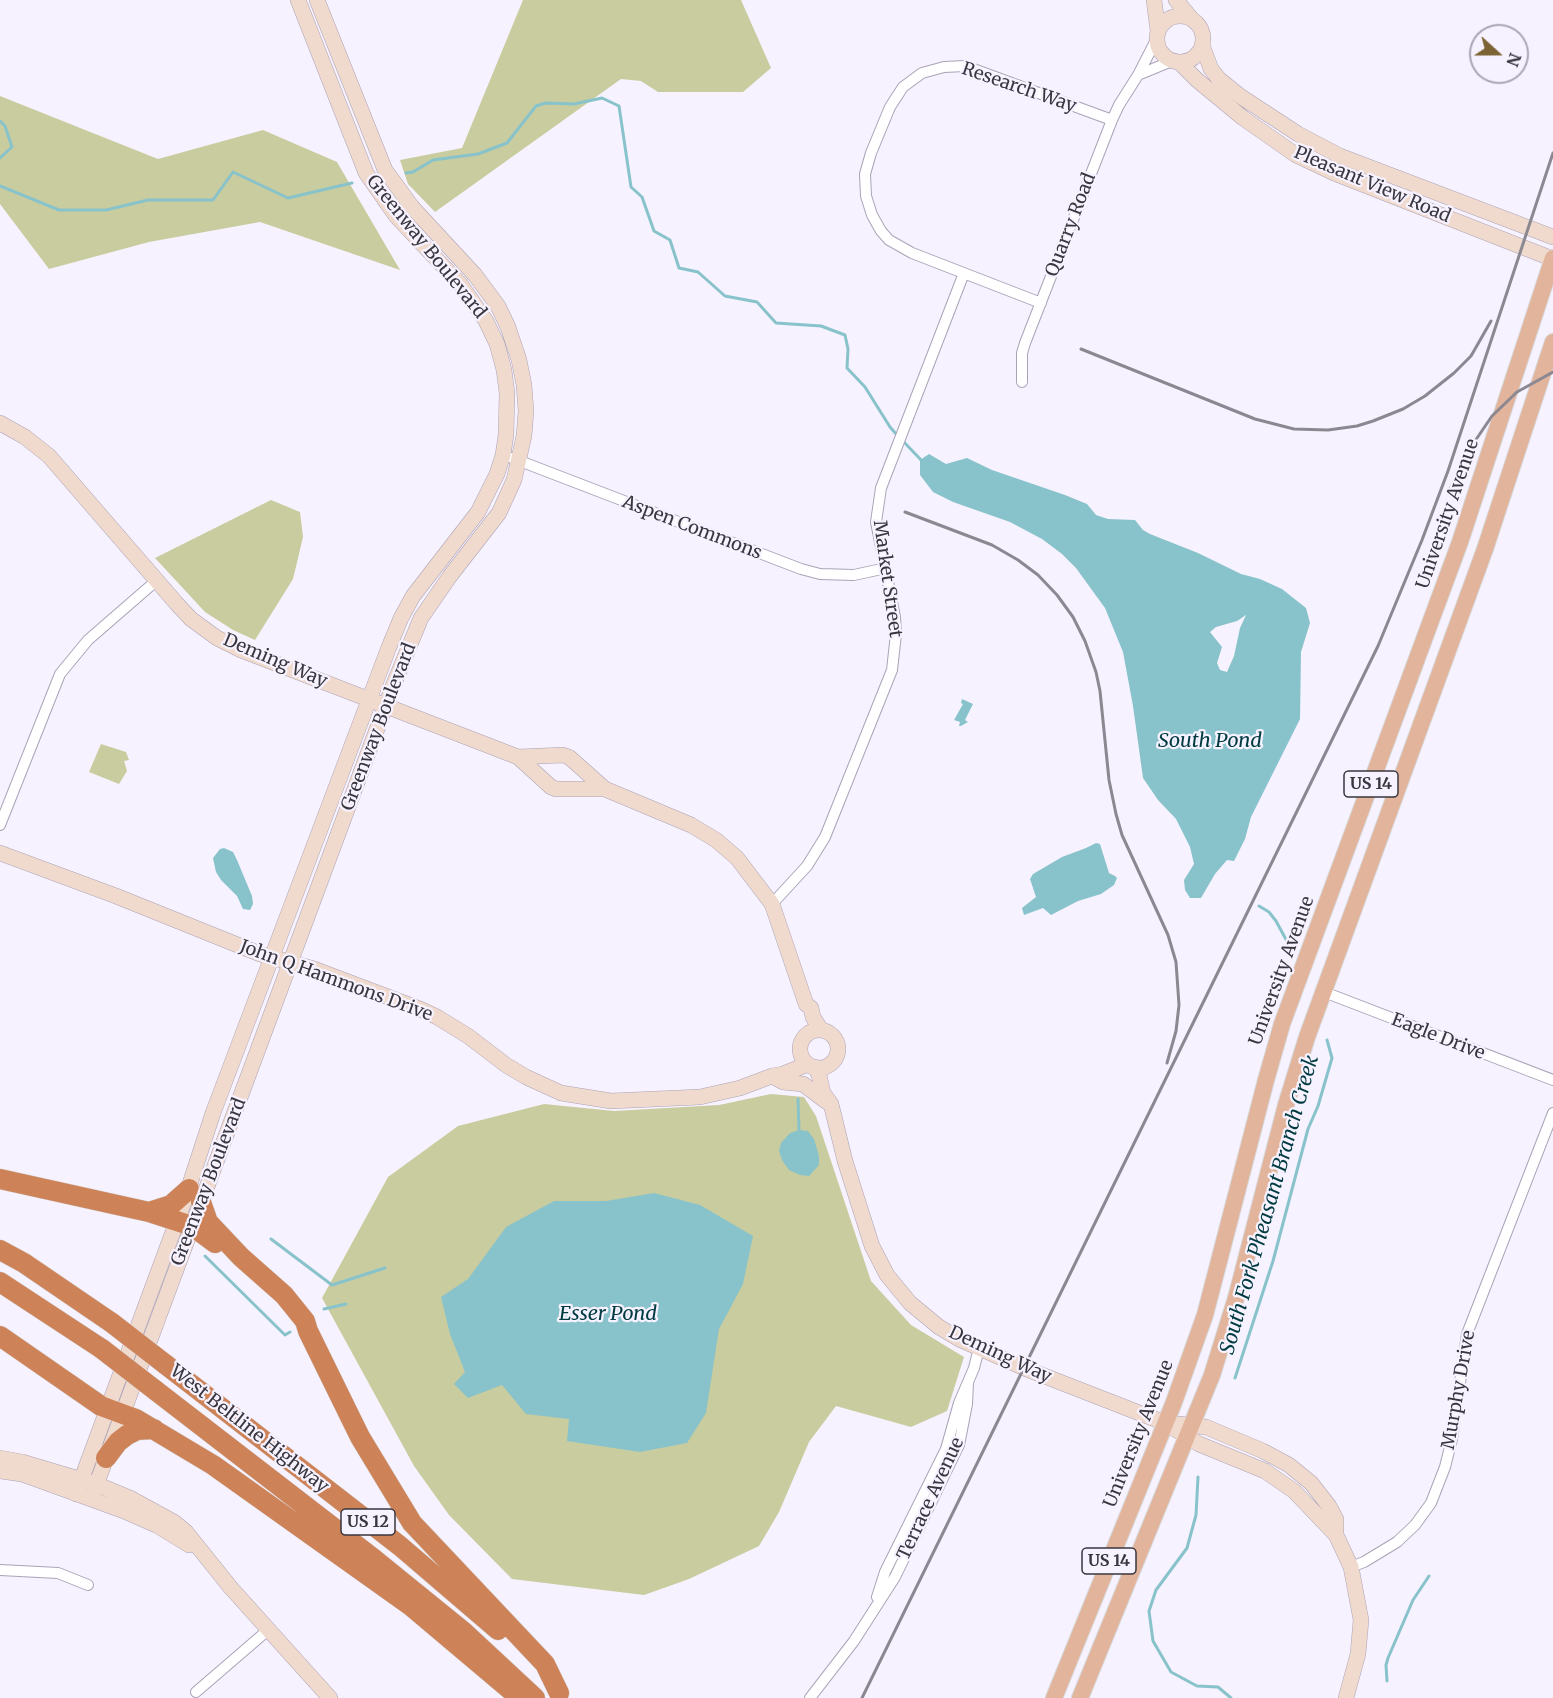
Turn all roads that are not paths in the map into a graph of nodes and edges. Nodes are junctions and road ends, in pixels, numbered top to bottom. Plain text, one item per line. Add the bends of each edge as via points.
1 (298, 0) edge
2 (317, 0) edge
3 (1154, 0) edge
4 (1176, 0) edge
5 (1191, 18) junction
6 (1157, 34) junction
7 (1202, 45) junction
8 (1176, 62) junction
9 (1138, 75) junction
10 (1112, 120) junction
11 (1553, 237) edge
12 (1553, 259) edge
13 (964, 273) junction
14 (1041, 303) junction
15 (1553, 342) edge
16 (1022, 382) dead end
17 (0, 423) edge
18 (503, 455) junction
19 (520, 460) junction
20 (886, 568) junction
21 (156, 581) junction
22 (369, 699) junction
23 (386, 706) junction
24 (518, 757) junction
25 (605, 789) junction
26 (0, 825) edge
27 (0, 853) edge
28 (772, 904) junction
29 (272, 957) junction
30 (291, 962) junction
31 (1324, 992) junction
32 (814, 1032) junction
33 (813, 1061) junction
34 (772, 1076) junction
35 (1553, 1080) edge
36 (831, 1104) junction
37 (1553, 1113) edge
38 (0, 1179) edge
39 (195, 1195) junction
40 (149, 1212) junction
41 (184, 1224) junction
42 (0, 1250) edge
43 (0, 1282) edge
44 (308, 1331) junction
45 (0, 1336) edge
46 (979, 1348) junction
47 (115, 1412) junction
48 (1165, 1423) junction
49 (154, 1430) junction
50 (1191, 1431) junction
51 (0, 1458) edge
52 (106, 1458) junction
53 (0, 1471) edge
54 (86, 1489) junction
55 (1351, 1567) junction
56 (0, 1570) edge
57 (88, 1585) dead end
58 (268, 1630) junction
59 (196, 1692) dead end
60 (562, 1696) edge
61 (330, 1698) edge
62 (520, 1698) edge
63 (535, 1698) edge
64 (810, 1698) edge
65 (1054, 1698) edge
66 (1080, 1698) edge
67 (1346, 1698) edge

1 - 18 street, Greenway Boulevard via 366,173 390,209 461,285 486,321 502,361 507,393
2 - 19 street, Greenway Boulevard via 390,180 475,275 508,327 519,360 524,394
3 - 6 street
4 - 5 street
5 - 6 street via 1168,19
5 - 7 street via 1201,30
6 - 8 street via 1161,52
6 - 9 street, Quarry Road
7 - 8 street via 1193,58
7 - 11 street, Pleasant View Road via 1219,79 1298,134 1340,156
8 - 9 street
8 - 12 street, Pleasant View Road via 1243,118 1296,155
9 - 10 street, Quarry Road
10 - 13 street, Research Way via 965,66 931,69 903,87 871,153 864,184 868,205 890,240
10 - 14 street, Quarry Road
12 - 48 main road, University Avenue / US 14 via 1460,542 1282,1024 1205,1315
13 - 14 street, Research Way
13 - 20 street, Market Street via 881,488 876,522
14 - 16 street, Quarry Road via 1022,353
15 - 31 main road, US 14 via 1481,560
17 - 21 street, Deming Way via 49,456
18 - 19 street, Aspen Commons
18 - 22 street, Greenway Boulevard via 478,512 413,596
19 - 20 street, Aspen Commons via 801,569 854,575
19 - 23 street, Greenway Boulevard via 499,513 422,618
20 - 28 street, Market Street via 897,634 892,670 825,837 807,866
21 - 22 street, Deming Way via 191,619 218,638
21 - 26 street via 88,640 60,674
22 - 23 street, Deming Way
22 - 29 street, Greenway Boulevard
23 - 24 street, Deming Way
23 - 30 street, Greenway Boulevard
24 - 25 street, Deming Way via 550,787
24 - 25 street, Deming Way via 569,757
25 - 28 street, Deming Way via 683,821 716,840 737,858
27 - 29 street, John Q Hammons Drive
28 - 32 street, Deming Way via 806,1004 811,1008
29 - 30 street, John Q Hammons Drive
29 - 39 street, Greenway Boulevard via 213,1113
30 - 34 street, John Q Hammons Drive via 437,1017 543,1087 576,1097 611,1101 700,1097
30 - 39 street, Greenway Boulevard
31 - 35 street, Eagle Drive
31 - 50 main road, US 14 via 1286,1105 1233,1309
32 - 33 street via 801,1042
32 - 33 street via 830,1034 836,1042 836,1056
33 - 34 street, John Q Hammons Drive via 779,1067
33 - 36 street, Deming Way via 829,1071
34 - 36 street via 783,1082 803,1084
36 - 46 street, Deming Way via 866,1231 887,1275 924,1316
37 - 55 street, Murphy Drive via 1467,1334 1452,1439 1431,1503 1397,1542
38 - 40 highway
39 - 40 highway
39 - 41 street, Greenway Boulevard
39 - 44 highway via 208,1222 284,1295 305,1321
40 - 41 highway
41 - 44 highway via 208,1237 269,1288
41 - 47 street, Greenway Boulevard
42 - 60 highway, West Beltline Highway / US 12, bridge via 111,1323 400,1546 496,1628
43 - 63 highway, West Beltline Highway / US 12, bridge via 102,1349 383,1566 464,1632
44 - 60 highway via 360,1437 412,1523 545,1664
45 - 47 highway
46 - 48 street, Deming Way
46 - 64 street, Terrace Avenue via 968,1382 968,1404 959,1445 895,1577 854,1641
47 - 49 highway
47 - 52 street, Greenway Boulevard
47 - 54 street, Greenway Boulevard
48 - 50 street, Deming Way
48 - 65 main road, University Avenue / US 14
49 - 52 highway via 137,1430 127,1435
49 - 62 highway via 213,1465 411,1606
50 - 55 street, Deming Way via 1199,1444 1251,1464 1299,1496 1336,1535
50 - 66 main road, US 14
51 - 54 street via 22,1462
52 - 54 street, Greenway Boulevard
53 - 54 street
54 - 58 street via 132,1499 174,1522
55 - 67 street, Deming Way via 1361,1620 1357,1662
56 - 57 street via 58,1573
58 - 59 street
58 - 61 street

